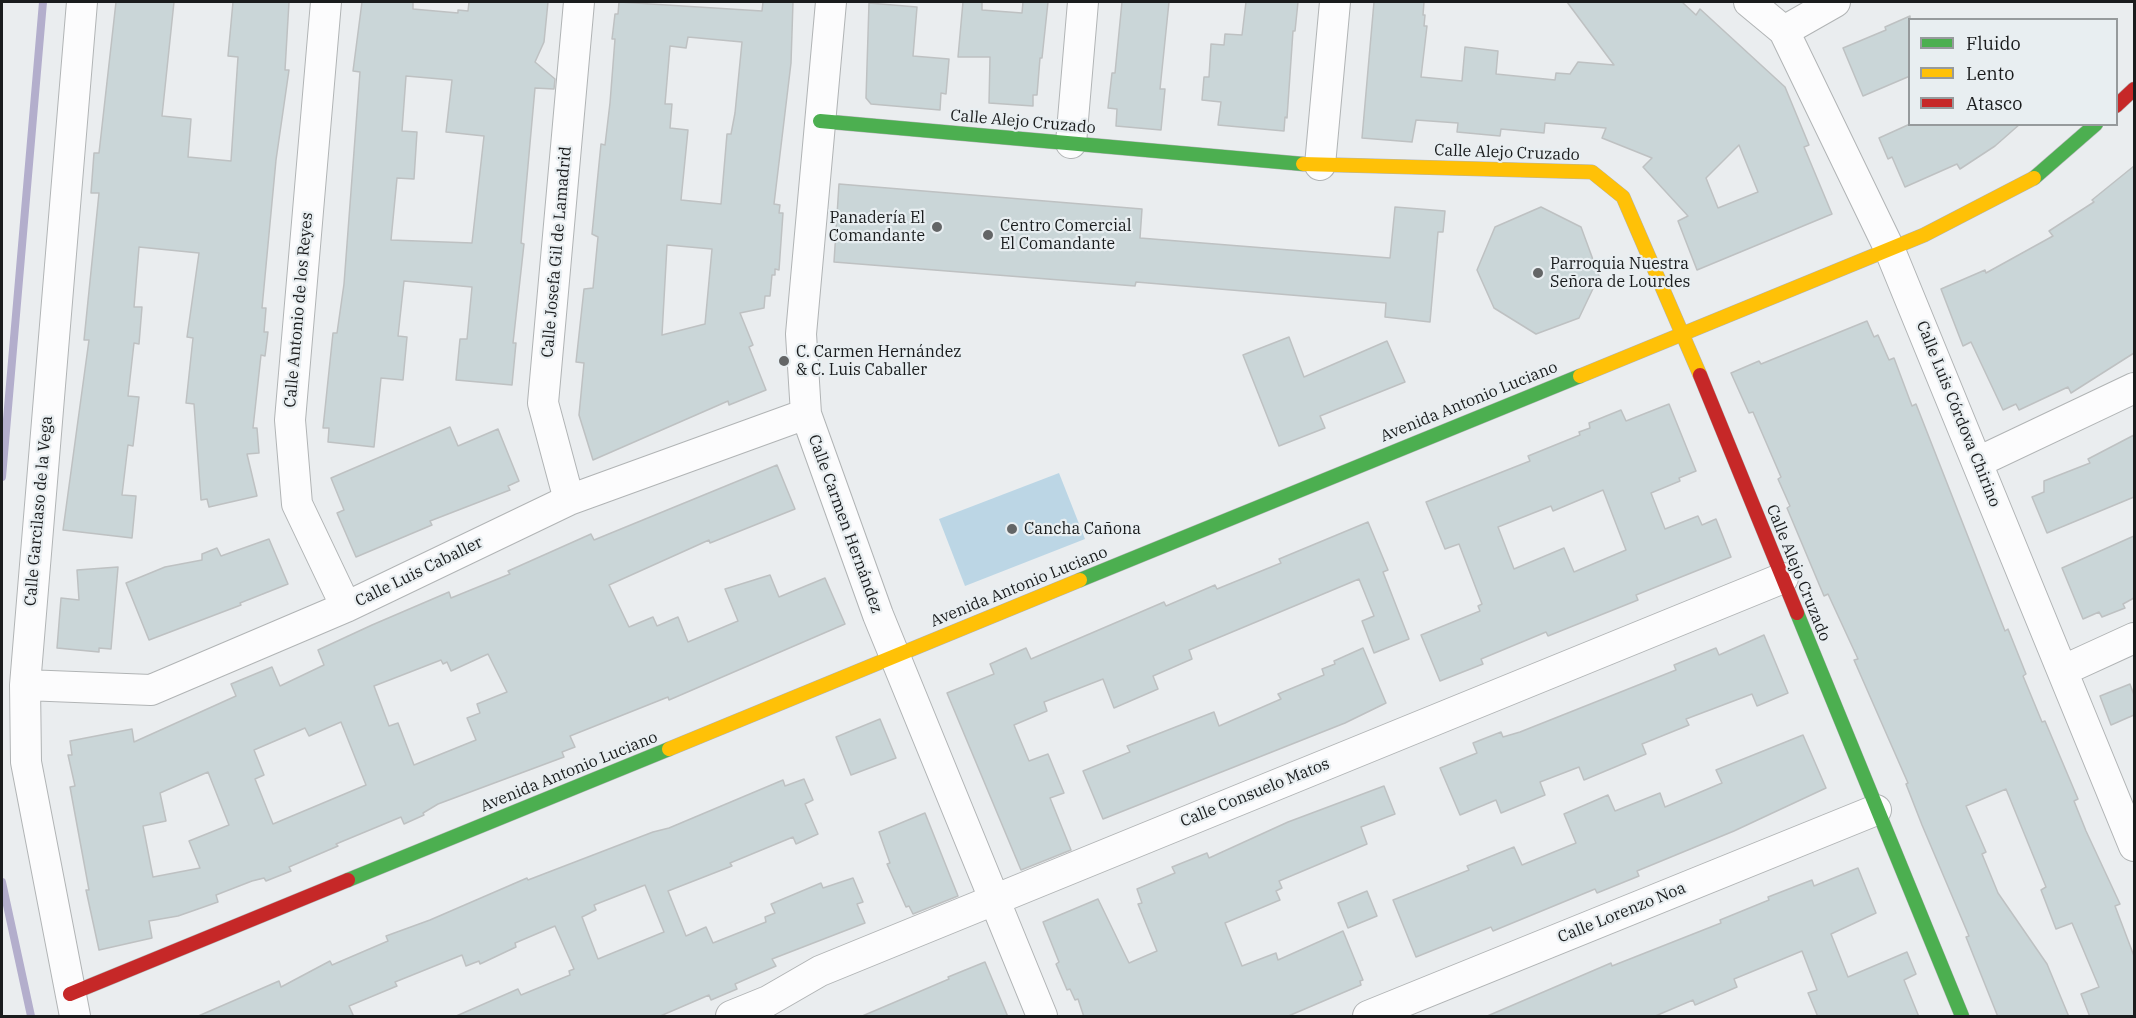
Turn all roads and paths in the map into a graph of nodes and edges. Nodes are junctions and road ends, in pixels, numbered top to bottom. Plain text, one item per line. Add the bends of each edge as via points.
1 (82, 2) edge
2 (326, 2) edge
3 (579, 2) edge
4 (831, 2) edge
5 (1083, 2) edge
6 (1335, 2) edge
7 (1749, 2) edge
8 (1835, 2) edge
9 (1784, 31) junction
10 (2134, 89) edge
11 (2118, 104) edge
12 (820, 121) junction
13 (2094, 126) edge
14 (1071, 143) junction
15 (1320, 165) junction
16 (1890, 248) junction
17 (1682, 332) junction
18 (2134, 388) edge
19 (806, 414) junction
20 (1977, 462) junction
21 (569, 500) junction
22 (1783, 578) junction
23 (346, 607) junction
24 (2134, 638) edge
25 (895, 656) junction
26 (2064, 670) junction
27 (25, 685) junction
28 (1876, 810) junction
29 (2134, 846) edge
30 (993, 900) junction
31 (72, 1005) edge
32 (771, 1009) edge
33 (731, 1017) edge
34 (1041, 1017) edge
35 (1368, 1017) edge
36 (1962, 1017) edge

1 - 27 street, Calle Garcilaso de la Vega
2 - 23 street, Calle Antonio de los Reyes via 290,420 297,504
3 - 21 street, Calle Josefa Gil de Lamadrid via 543,403
4 - 12 street, Calle Carmen Hernández
5 - 14 street
6 - 15 street
7 - 9 street, Calle Luis Córdova Chirino
8 - 9 street
9 - 16 street, Calle Luis Córdova Chirino
10 - 11 street
12 - 14 street, Calle Alejo Cruzado
12 - 19 street, Calle Carmen Hernández via 801,334
13 - 16 street, Avenida Antonio Luciano via 2038,176 1924,235
14 - 15 street, Calle Alejo Cruzado
15 - 17 street, Calle Alejo Cruzado via 1592,172 1623,197
16 - 17 street, Avenida Antonio Luciano
16 - 20 street, Calle Luis Córdova Chirino
17 - 22 street, Calle Alejo Cruzado
17 - 25 street, Avenida Antonio Luciano
18 - 20 street
19 - 21 street, Calle Luis Caballer
19 - 25 street, Calle Carmen Hernández
20 - 26 street, Calle Luis Córdova Chirino
21 - 23 street, Calle Luis Caballer
22 - 28 street, Calle Alejo Cruzado
22 - 30 street, Calle Consuelo Matos
23 - 27 street, Calle Luis Caballer via 151,690
24 - 26 street
25 - 30 street, Calle Carmen Hernández
25 - 31 street, Avenida Antonio Luciano
26 - 29 street, Calle Luis Córdova Chirino
27 - 31 street, Calle Garcilaso de la Vega via 26,762
28 - 35 street, Calle Lorenzo Noa
28 - 36 street, Calle Alejo Cruzado
30 - 32 street, Calle Consuelo Matos via 820,971
30 - 34 street, Calle Carmen Hernández
32 - 33 street, Calle Consuelo Matos

